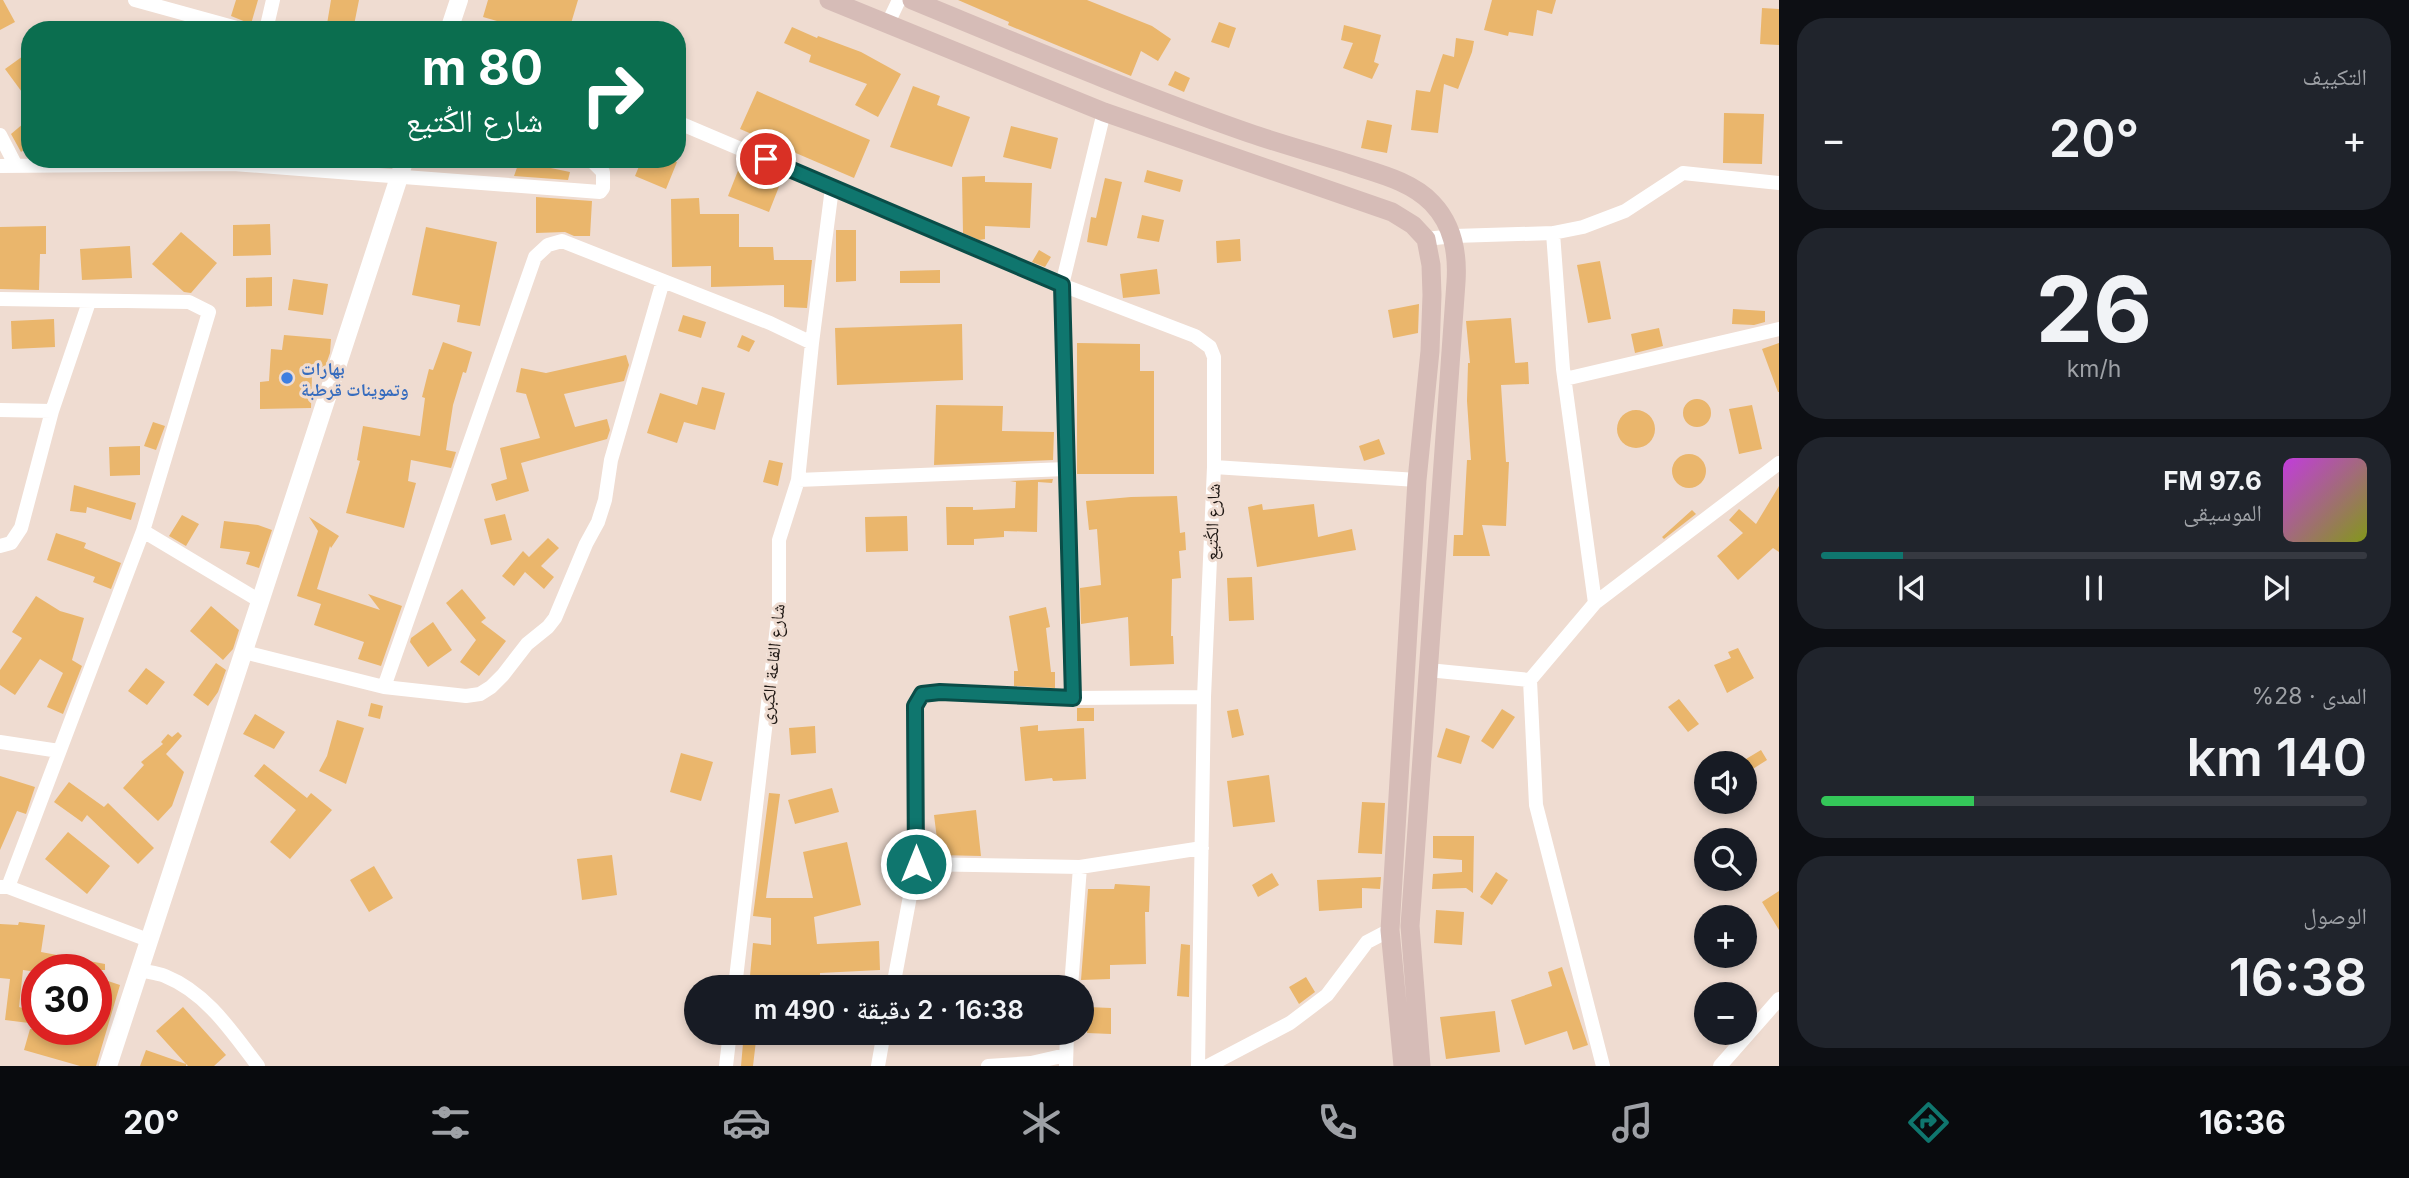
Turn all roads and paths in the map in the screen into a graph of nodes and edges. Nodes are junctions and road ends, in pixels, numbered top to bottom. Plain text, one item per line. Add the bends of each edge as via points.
1 (135, 0) edge
2 (273, 0) edge
3 (459, 0) edge
4 (829, 0) edge
5 (899, 0) edge
6 (912, 0) edge
7 (211, 21) edge
8 (267, 21) edge
9 (454, 21) edge
10 (888, 23) junction
11 (1104, 112) junction
12 (686, 125) edge
13 (0, 135) edge
14 (0, 166) edge
15 (16, 166) junction
16 (21, 166) edge
17 (299, 168) edge
18 (402, 168) edge
19 (599, 168) edge
20 (399, 177) junction
21 (1779, 183) edge
22 (832, 188) junction
23 (1553, 233) junction
24 (1454, 236) junction
25 (1426, 239) junction
26 (663, 281) junction
27 (1062, 285) junction
28 (0, 299) edge
29 (89, 302) junction
30 (1779, 329) edge
31 (812, 343) junction
32 (1564, 379) junction
33 (0, 410) edge
34 (52, 411) junction
35 (1779, 463) edge
36 (1214, 467) junction
37 (1066, 469) junction
38 (798, 480) junction
39 (1417, 480) junction
40 (143, 531) junction
41 (0, 546) edge
42 (260, 601) junction
43 (1595, 603) junction
44 (244, 652) junction
45 (1428, 670) junction
46 (1530, 680) junction
47 (384, 687) junction
48 (1204, 697) junction
49 (1073, 698) junction
50 (0, 742) edge
51 (59, 751) junction
52 (1202, 848) junction
53 (916, 864) junction
54 (1080, 867) junction
55 (4, 887) edge
56 (1390, 930) junction
57 (148, 940) junction
58 (139, 971) junction
59 (737, 975) edge
60 (894, 975) edge
61 (1072, 975) edge
62 (1779, 999) edge
63 (728, 1045) edge
64 (882, 1045) edge
65 (1066, 1061) edge
66 (108, 1066) edge
67 (258, 1066) edge
68 (726, 1066) edge
69 (878, 1066) edge
70 (988, 1066) edge
71 (1198, 1066) edge
72 (1208, 1066) edge
73 (1403, 1066) edge
74 (1421, 1066) edge
75 (1603, 1066) edge
76 (1720, 1066) edge

1 - 7 street
2 - 8 street
3 - 9 street
4 - 10 main road
5 - 10 street
6 - 24 main road via 1120,85 1409,186 1433,204
10 - 11 main road
11 - 25 main road via 1392,212
11 - 27 street
12 - 22 street, شارع الكُتيع
13 - 15 street
14 - 15 street
15 - 16 street
17 - 20 street
18 - 20 street
19 - 20 street via 603,172 600,192
20 - 42 street
21 - 23 street via 1682,173 1625,211
22 - 27 street, شارع الكُتيع
22 - 31 street, شارع القاعة الكبرى
23 - 24 street
23 - 32 street
24 - 25 street
24 - 45 main road via 1456,291
25 - 39 main road via 1431,265 1430,351
26 - 31 street
26 - 47 street via 611,460 606,500 555,618 503,676 480,694
26 - 47 street via 562,241 548,245 535,257
27 - 36 street, شارع الكُتيع via 1195,336 1210,348 1215,369
27 - 37 street
28 - 29 street
29 - 34 street
29 - 40 street via 189,302 209,312
30 - 32 street
31 - 38 street, شارع القاعة الكبرى
32 - 43 street
33 - 34 street
34 - 41 street via 21,528 11,543
35 - 43 street
36 - 39 street
36 - 48 street, شارع الكُتيع
37 - 38 street
37 - 49 street
38 - 59 street, شارع القاعة الكبرى via 779,540 779,609
39 - 56 main road
40 - 42 street
40 - 51 street
42 - 44 street
43 - 46 street
44 - 47 street
44 - 57 street
45 - 46 street
45 - 74 main road via 1410,926
46 - 75 street via 1536,805
48 - 49 street
48 - 52 street, شارع الكُتيع
49 - 53 street via 922,694 915,706
50 - 51 street
51 - 55 street
52 - 54 street
52 - 71 street, شارع الكُتيع
53 - 54 street
53 - 60 street
54 - 61 street
55 - 57 street
56 - 72 street via 1367,942 1327,995 1309,1009
56 - 73 main road
57 - 58 street
58 - 66 street
58 - 67 street via 165,976 197,994 222,1018
62 - 76 street
63 - 68 street
64 - 69 street
65 - 70 street

